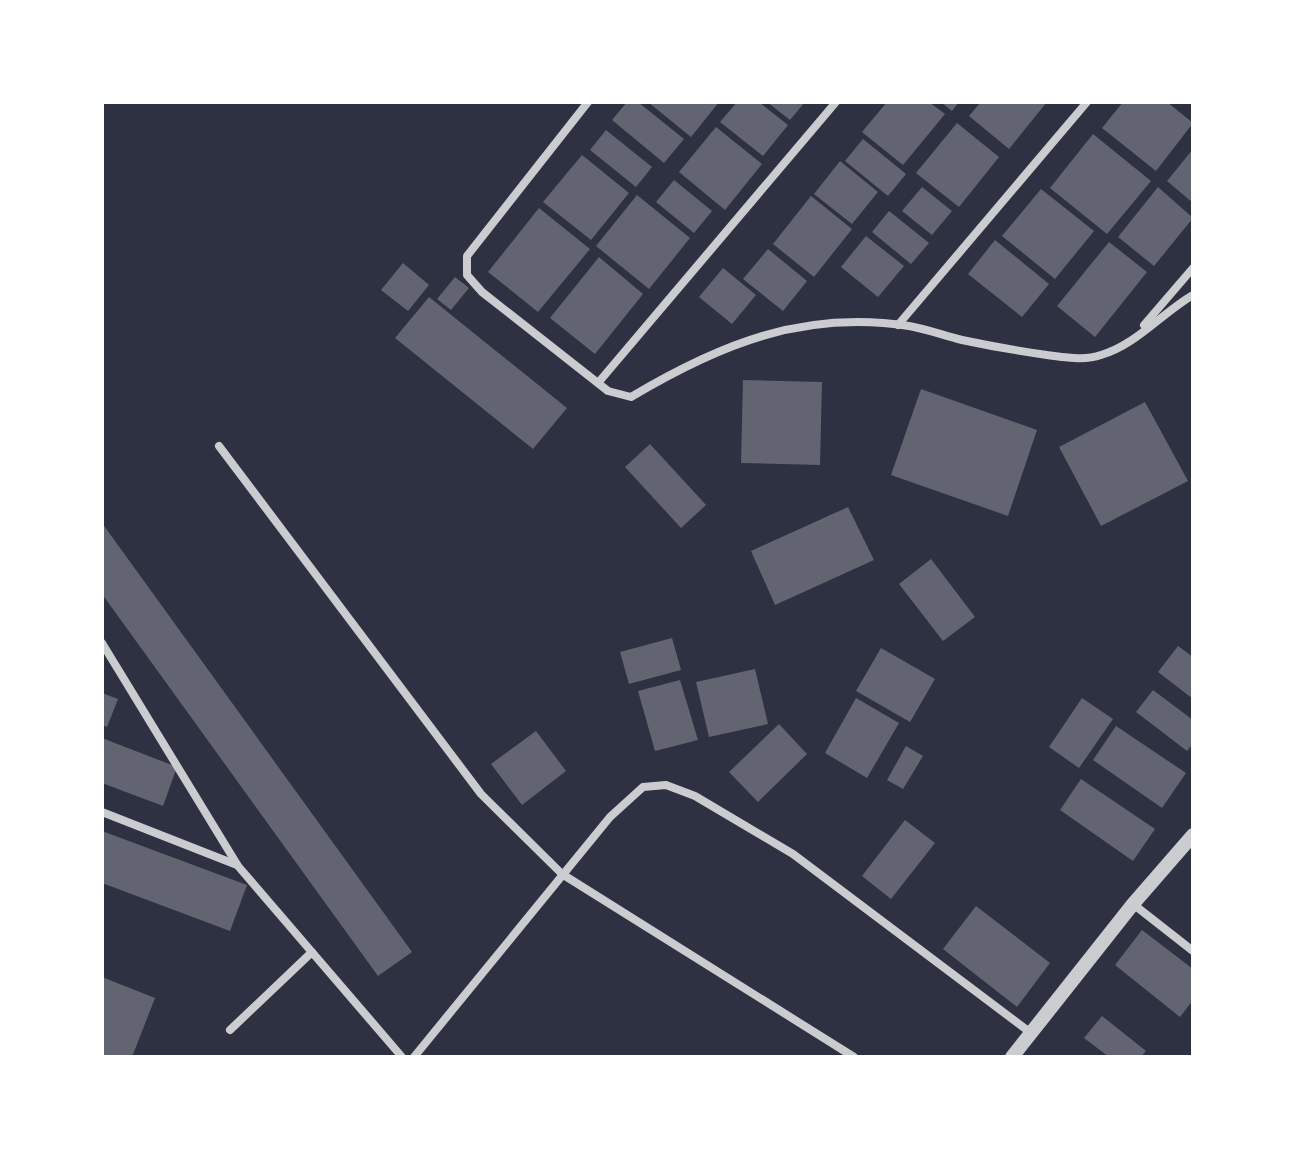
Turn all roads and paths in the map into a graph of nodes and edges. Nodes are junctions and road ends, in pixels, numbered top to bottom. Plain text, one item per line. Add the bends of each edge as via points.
1 (588, 102) edge
2 (836, 102) edge
3 (1087, 102) edge
4 (1193, 268) edge
5 (1193, 295) edge
6 (898, 325) junction
7 (1134, 338) junction
8 (598, 383) junction
9 (219, 446) dead end
10 (102, 643) edge
11 (102, 654) edge
12 (112, 658) junction
13 (102, 812) edge
14 (1193, 835) edge
15 (238, 866) junction
16 (562, 874) junction
17 (1133, 904) junction
18 (1193, 951) edge
19 (312, 952) junction
20 (230, 1030) dead end
21 (1031, 1033) junction
22 (402, 1057) edge
23 (414, 1057) edge
24 (854, 1057) edge
25 (1012, 1057) edge

1 - 8 street via 467,256 467,275
2 - 8 street
3 - 6 street
4 - 7 street
5 - 7 street
6 - 7 street via 1073,358 1101,355
6 - 8 street via 797,326 692,361 631,397
9 - 16 street via 481,794
10 - 12 street
11 - 12 street
12 - 15 street
13 - 15 street
14 - 17 street
15 - 19 street
16 - 21 street via 643,787 666,785 695,796 793,854
16 - 23 street
16 - 24 street
17 - 18 street
17 - 21 street
19 - 20 street
19 - 22 street
21 - 25 street

